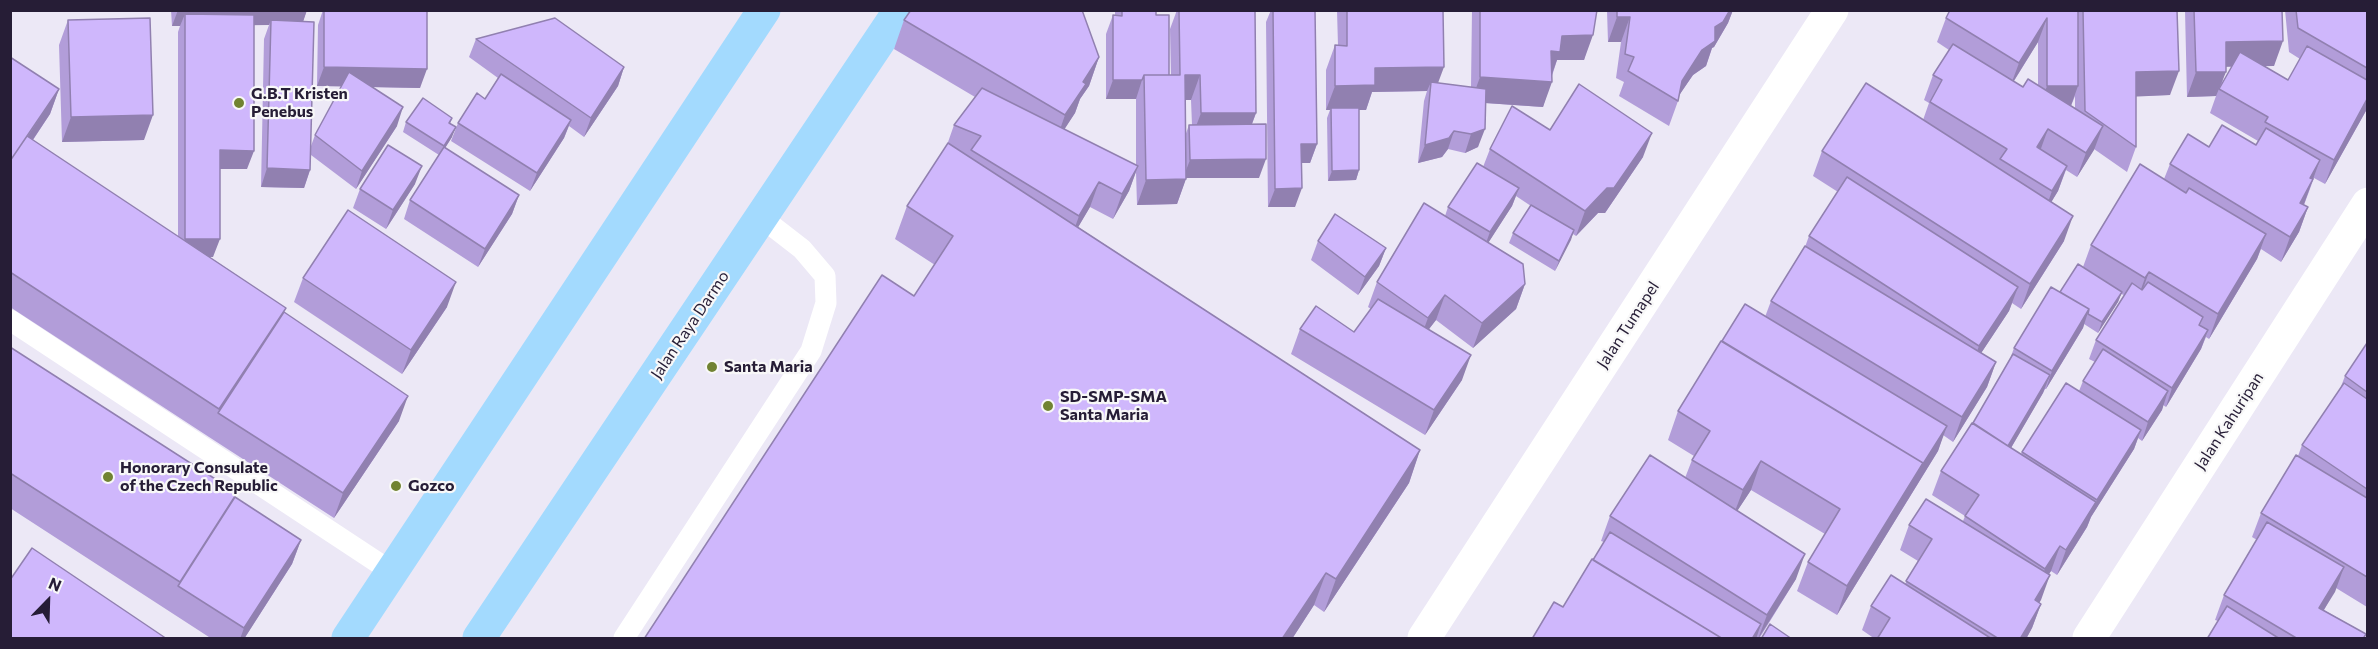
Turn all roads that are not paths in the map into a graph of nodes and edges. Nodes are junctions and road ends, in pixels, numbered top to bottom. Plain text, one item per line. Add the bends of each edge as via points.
1 (764, 10) edge
2 (900, 10) edge
3 (1832, 10) edge
4 (2367, 204) edge
5 (762, 218) junction
6 (10, 320) edge
7 (392, 572) junction
8 (348, 639) edge
9 (479, 639) edge
10 (624, 639) edge
11 (1424, 639) edge
12 (2089, 639) edge

1 - 7 main road
2 - 5 main road, Jalan Raya Darmo
3 - 11 street, Jalan Tumapel
4 - 12 street, Jalan Kahuripan
5 - 9 main road, Jalan Raya Darmo
5 - 10 lane via 802,249 825,276 826,303 811,351
6 - 7 lane
7 - 8 main road

